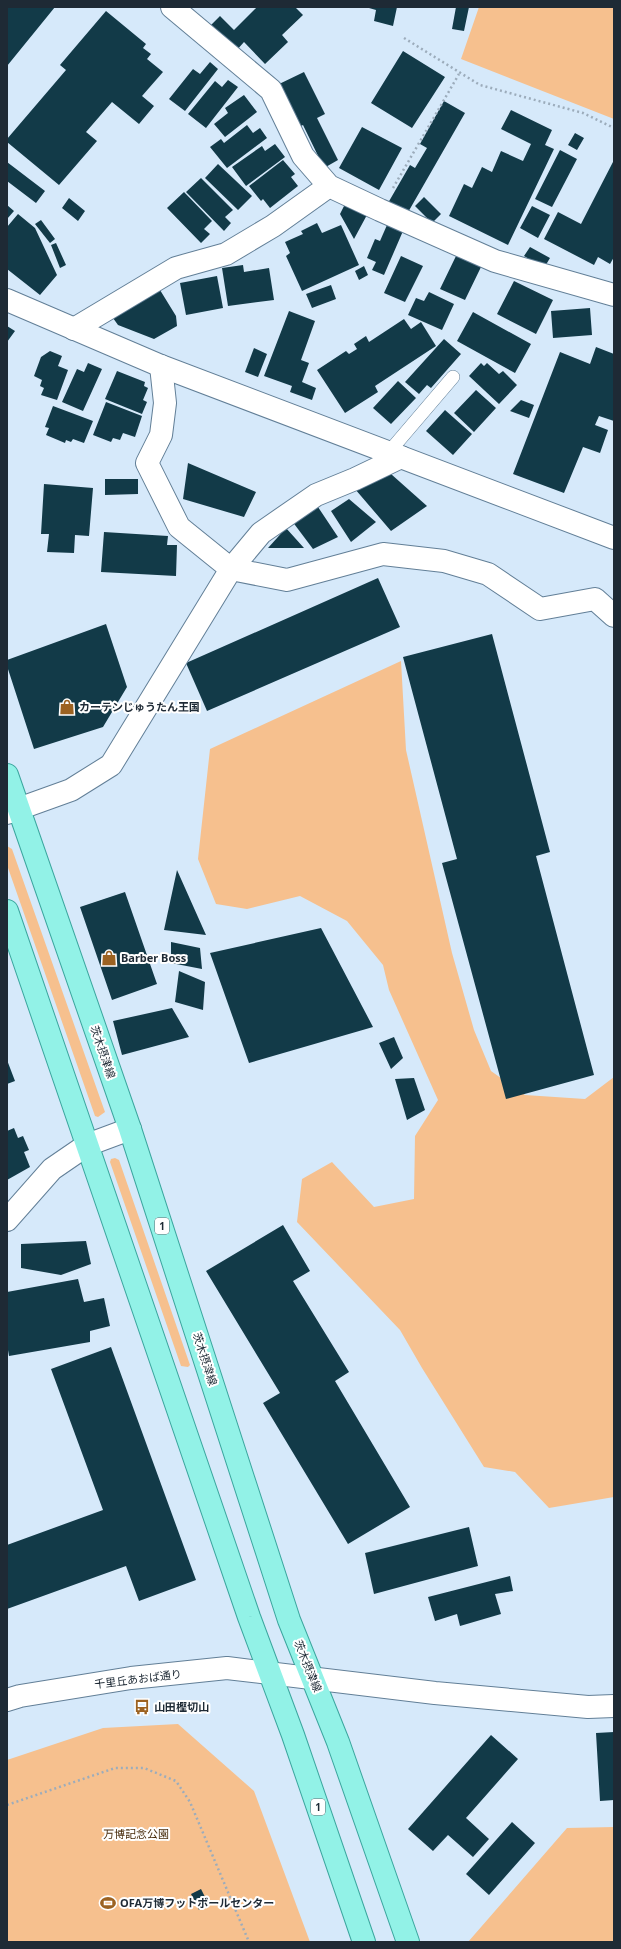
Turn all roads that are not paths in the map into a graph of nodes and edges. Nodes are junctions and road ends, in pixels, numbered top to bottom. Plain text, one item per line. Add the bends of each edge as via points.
1 (172, 7) edge
2 (329, 186) junction
3 (614, 295) edge
4 (7, 300) edge
5 (74, 329) junction
6 (161, 366) junction
7 (453, 376) dead end
8 (395, 455) junction
9 (614, 538) edge
10 (231, 568) junction
11 (614, 616) edge
12 (7, 775) edge
13 (13, 811) edge
14 (7, 911) edge
15 (130, 1129) junction
16 (87, 1145) junction
17 (7, 1220) edge
18 (270, 1674) junction
19 (313, 1679) junction
20 (7, 1700) edge
21 (614, 1706) edge
22 (364, 1942) edge
23 (408, 1942) edge

1 - 2 street via 271,90 303,156
2 - 3 street via 495,261
2 - 5 street via 273,226 226,254 176,268
4 - 5 street
5 - 6 street
6 - 8 street
6 - 10 street via 165,403 161,435 147,463 179,527
7 - 8 lane
8 - 9 street
8 - 10 street via 355,479 316,495 261,533
10 - 11 street via 287,580 383,554 444,561 488,574 540,609 595,599
10 - 13 street via 111,765 71,790
12 - 13 main road, 茨木摂津線 / 1
13 - 15 main road, 茨木摂津線 / 1
14 - 16 main road, 1
15 - 16 street
15 - 19 main road, 茨木摂津線 / 1 via 289,1620
16 - 17 street via 52,1169
16 - 18 main road, 1 via 248,1617
18 - 19 street, 千里丘あおば通り
18 - 20 street, 千里丘あおば通り via 227,1668 131,1678
18 - 22 main road, 1
19 - 21 street, 千里丘あおば通り via 442,1694 588,1707
19 - 23 main road, 茨木摂津線 / 1 via 338,1742

